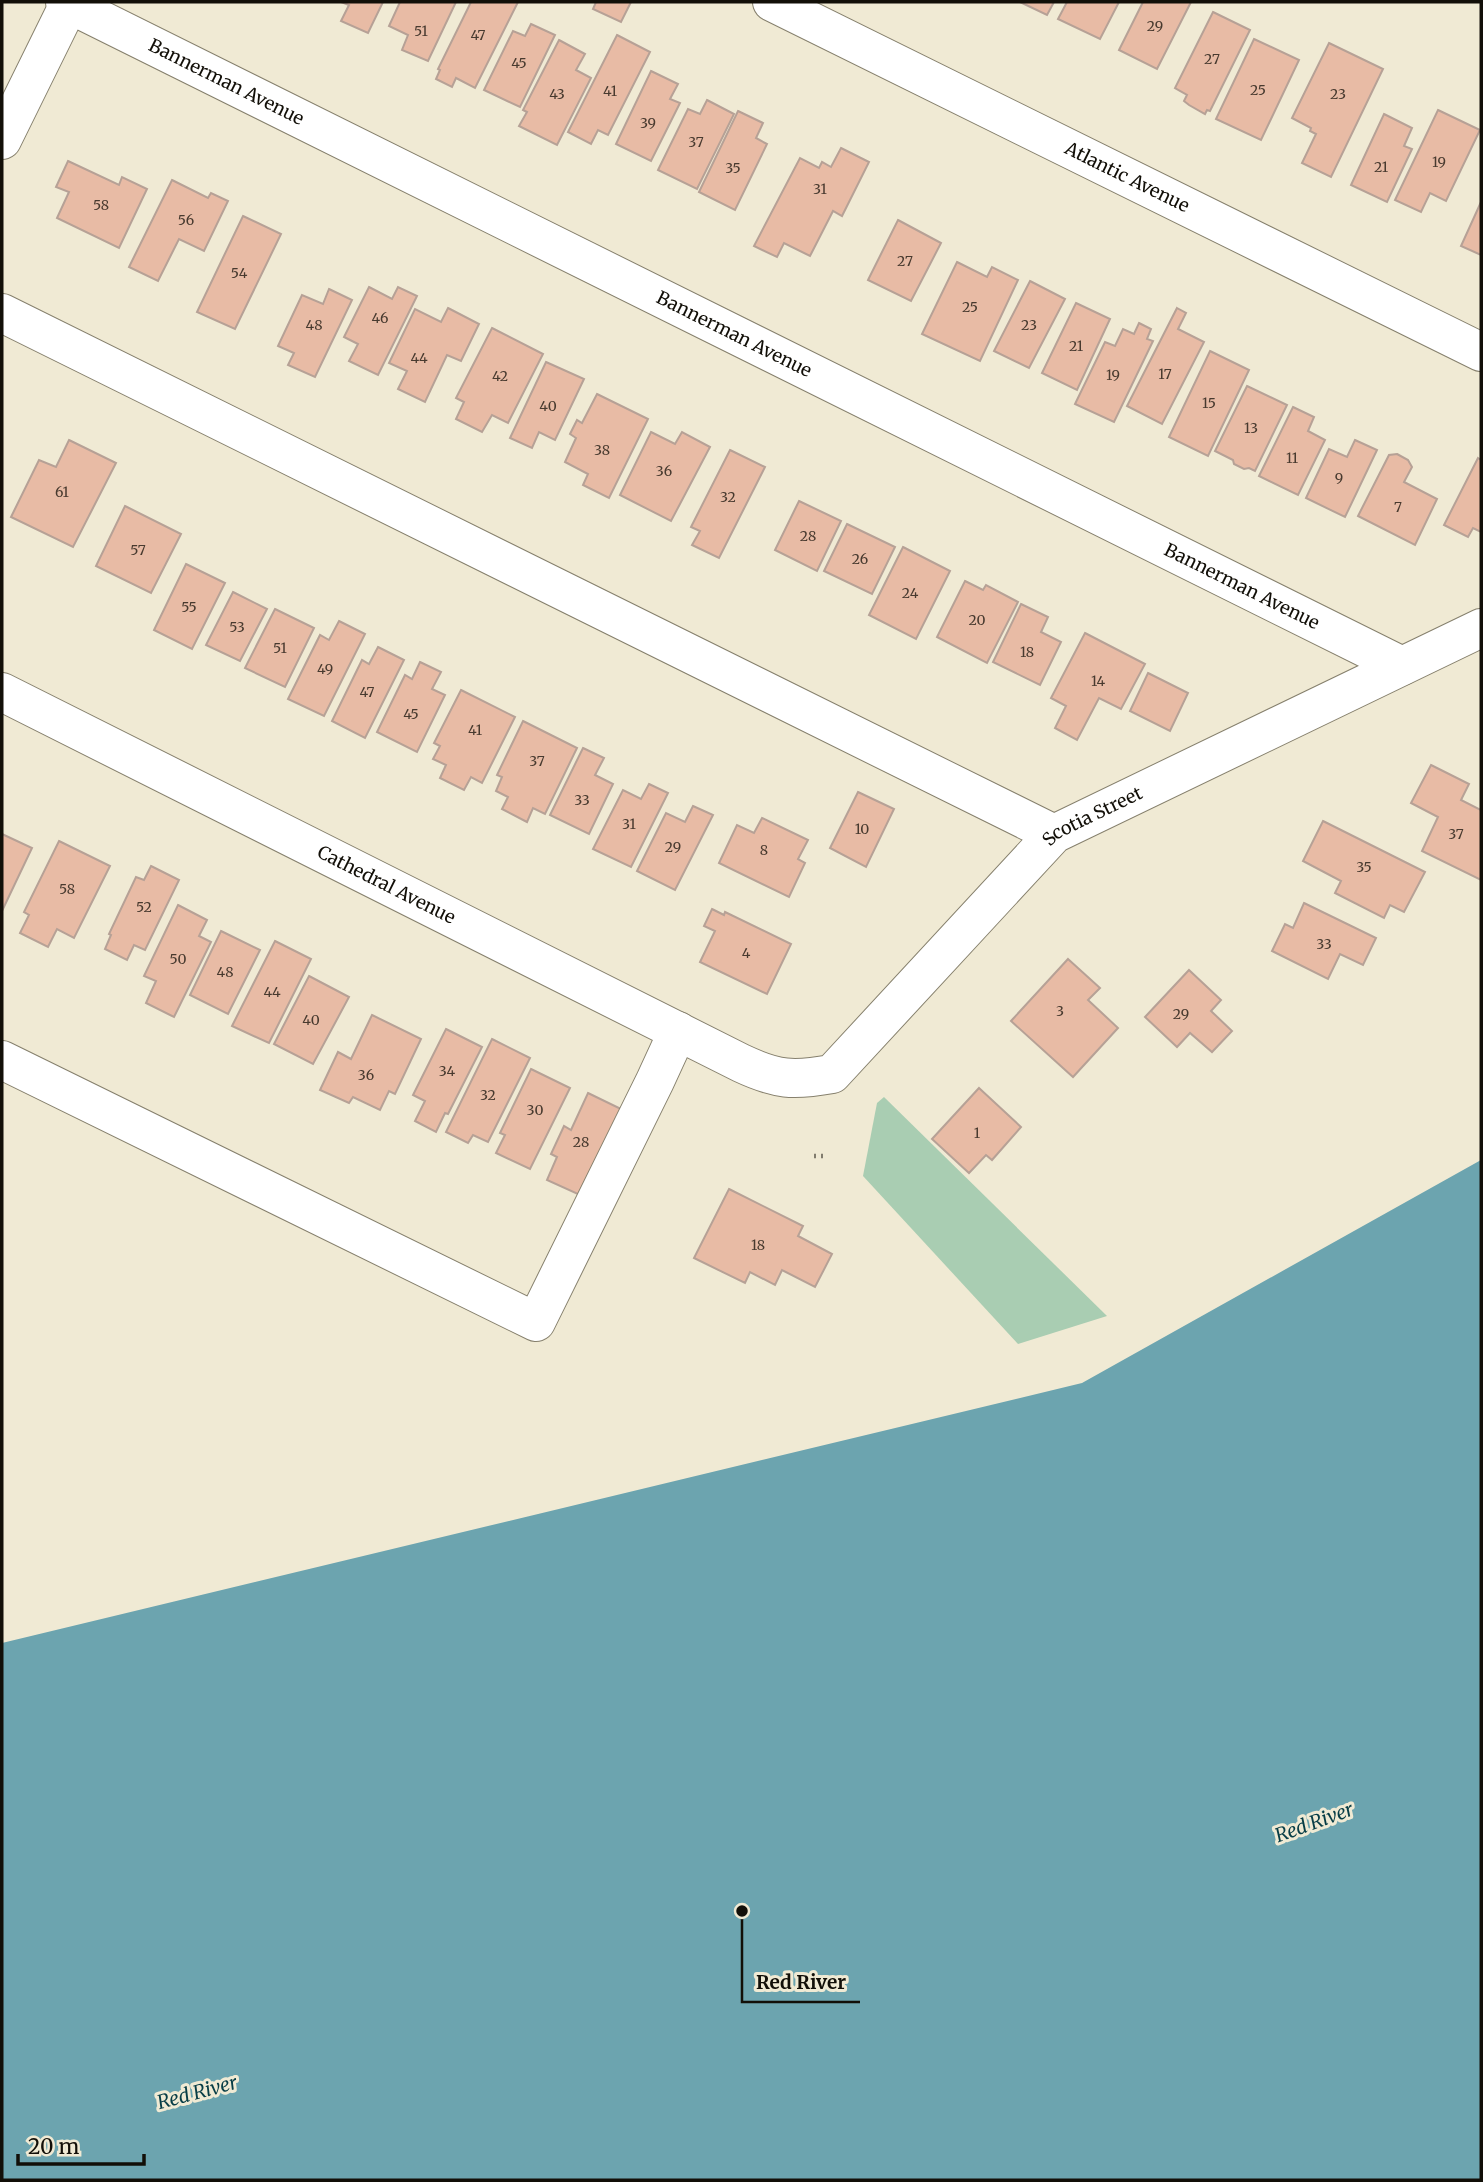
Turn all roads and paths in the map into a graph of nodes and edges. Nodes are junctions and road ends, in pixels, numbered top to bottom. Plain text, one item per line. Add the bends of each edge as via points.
1 (68, 2) edge
2 (772, 2) edge
3 (2, 139) edge
4 (2, 313) edge
5 (1481, 352) edge
6 (1481, 628) edge
7 (1402, 666) junction
8 (2, 692) edge
9 (1054, 834) junction
10 (678, 1031) junction
11 (2, 1060) edge
12 (771, 1077) joint
13 (814, 1156) dead end
14 (826, 1156) dead end

1 - 3 street
1 - 7 street, Bannerman Avenue
2 - 5 street, Atlantic Avenue
4 - 9 street
6 - 7 street, Scotia Street
7 - 9 street, Scotia Street
8 - 10 street, Cathedral Avenue
9 - 12 street, Scotia Street via 832,1074 805,1079
10 - 11 street via 536,1322
10 - 12 street, Cathedral Avenue
13 - 14 path

